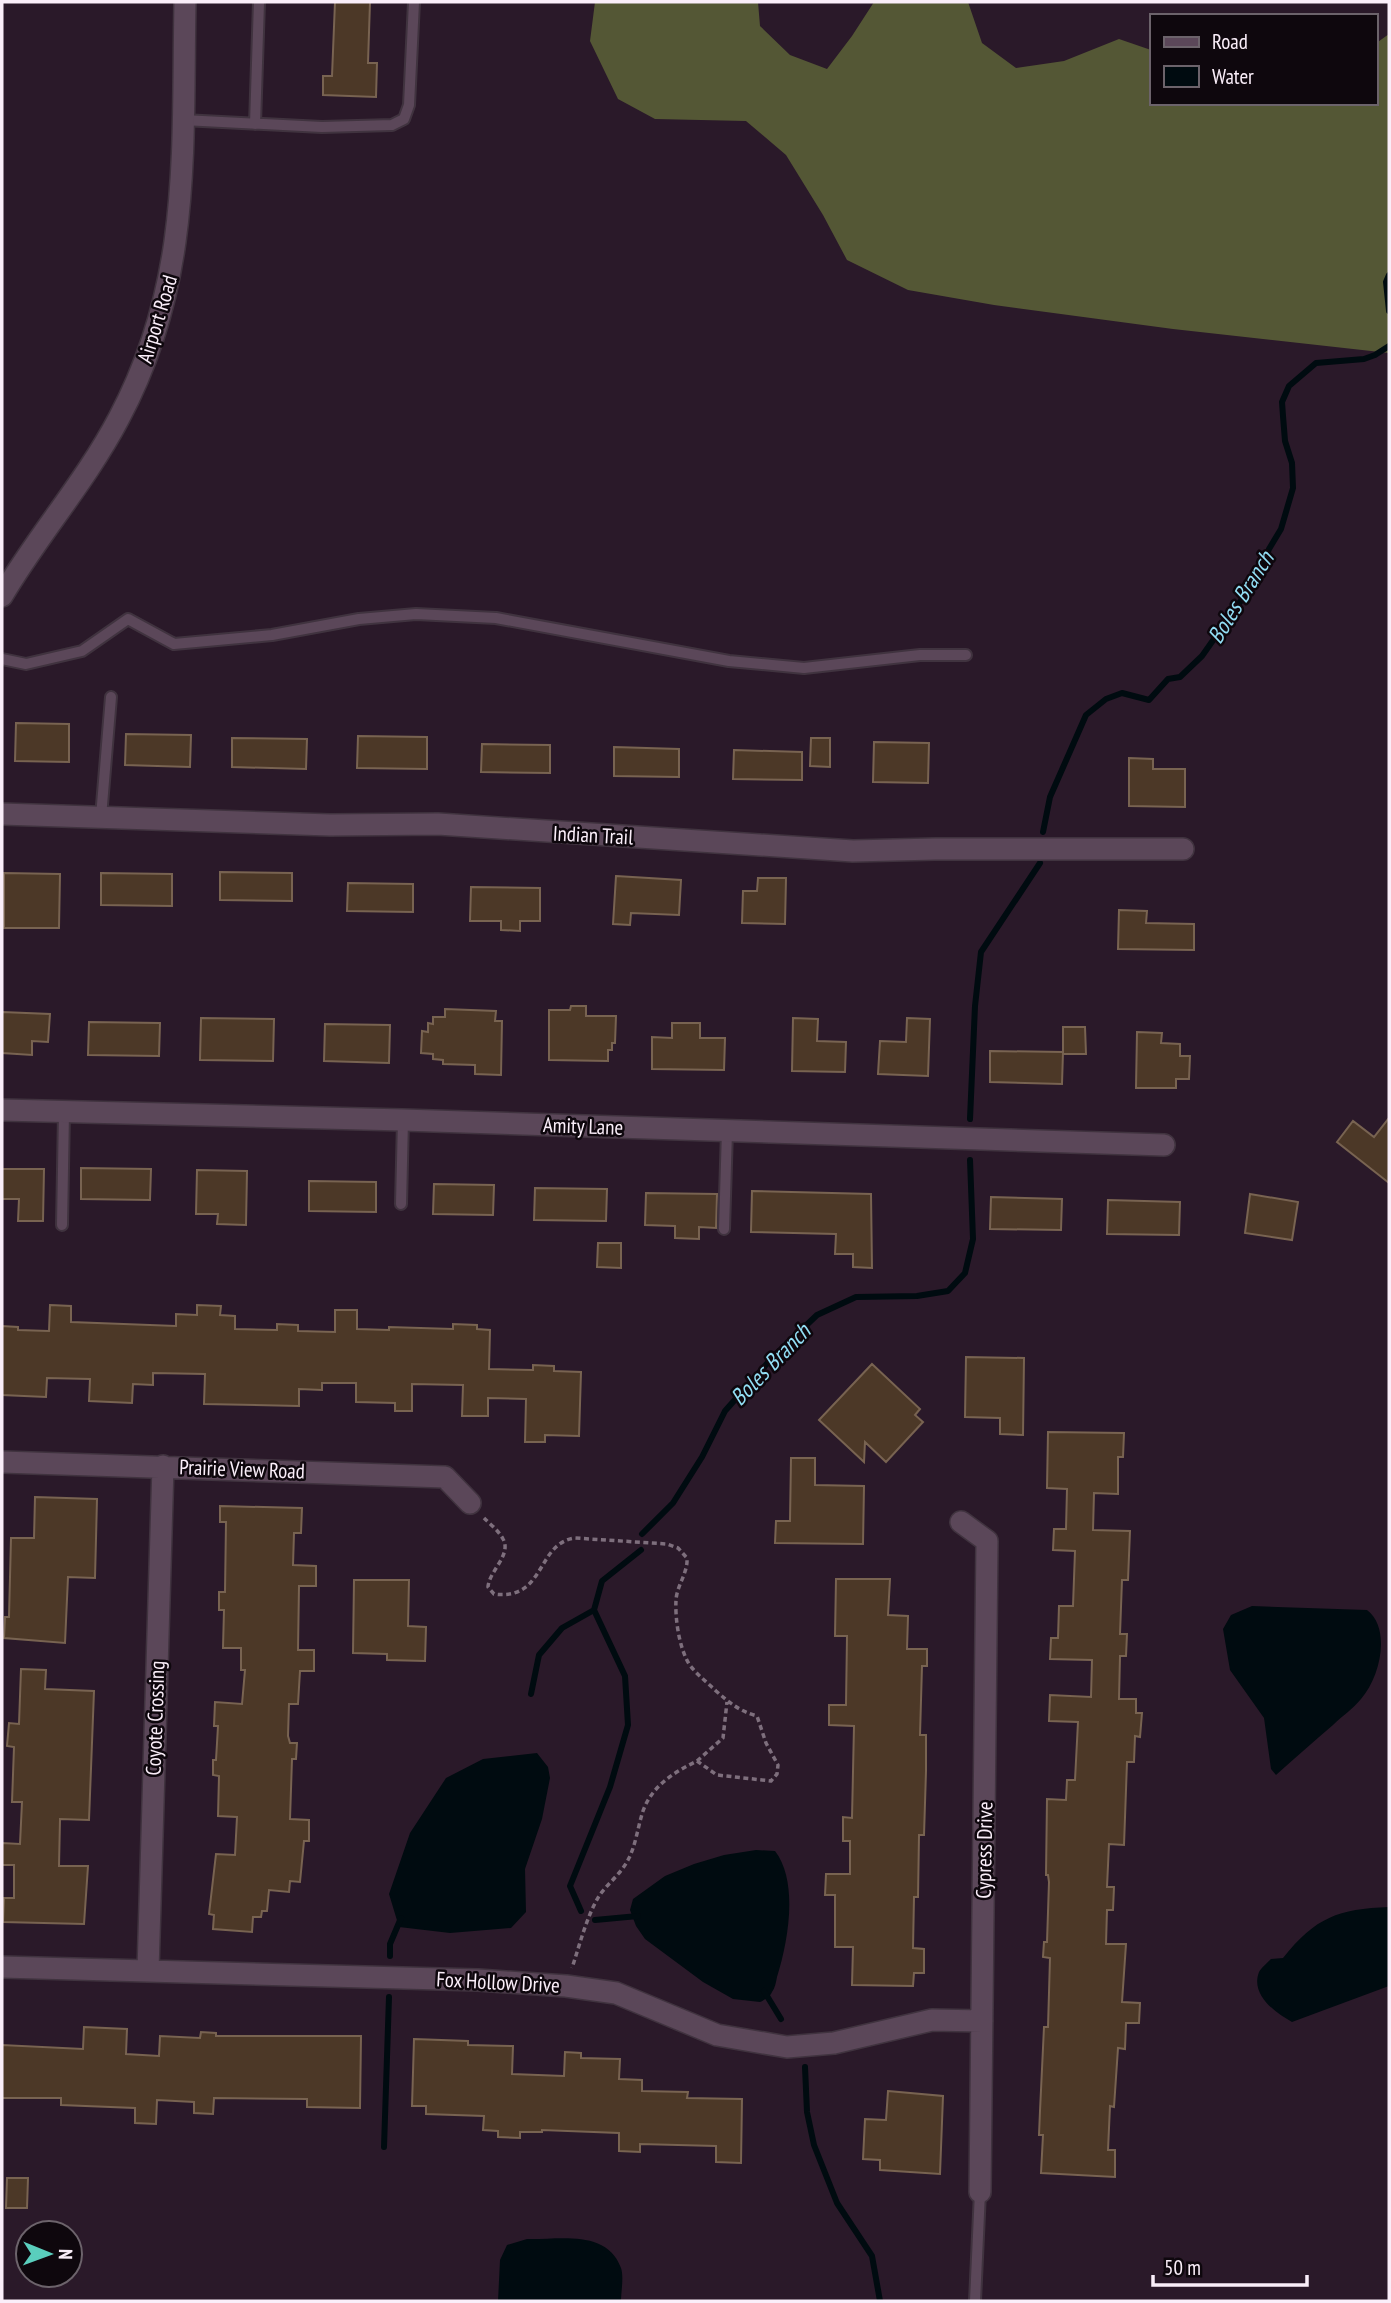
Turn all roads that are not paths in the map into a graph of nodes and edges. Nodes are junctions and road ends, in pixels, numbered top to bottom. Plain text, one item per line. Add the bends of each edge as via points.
1 (185, 2) edge
2 (259, 2) edge
3 (414, 2) edge
4 (183, 120) junction
5 (255, 124) junction
6 (2, 596) edge
7 (966, 655) dead end
8 (2, 659) edge
9 (111, 697) dead end
10 (2, 814) edge
11 (101, 817) junction
12 (1183, 849) dead end
13 (2, 1110) edge
14 (64, 1112) junction
15 (403, 1120) junction
16 (727, 1131) junction
17 (1164, 1145) dead end
18 (401, 1204) dead end
19 (62, 1225) dead end
20 (724, 1229) dead end
21 (2, 1462) edge
22 (163, 1466) junction
23 (470, 1503) road end
24 (961, 1522) dead end
25 (2, 1966) edge
26 (148, 1971) junction
27 (982, 2021) junction
28 (980, 2192) joint
29 (975, 2301) edge

1 - 4 street, Airport Road
2 - 5 lane
3 - 5 lane via 409,105 404,119 392,125
4 - 5 lane
4 - 6 street, Airport Road via 176,246 149,350 103,446
7 - 8 lane via 920,655 804,668 729,661 496,618 416,614 174,645 128,620 82,651 26,664
9 - 11 lane
10 - 11 street, Indian Trail
11 - 12 street, Indian Trail via 438,824 853,851
13 - 14 street, Amity Lane
14 - 15 street, Amity Lane
14 - 19 lane
15 - 16 street, Amity Lane
15 - 18 lane
16 - 17 street, Amity Lane
16 - 20 lane
21 - 22 street, Prairie View Road
22 - 23 street, Prairie View Road via 445,1477
22 - 26 street, Coyote Crossing
24 - 27 street, Cypress Drive via 987,1541
25 - 26 street, Fox Hollow Drive
26 - 27 street, Fox Hollow Drive via 566,1986 616,1993 717,2035 787,2047 834,2043 932,2020
27 - 28 street, Cypress Drive
28 - 29 lane

